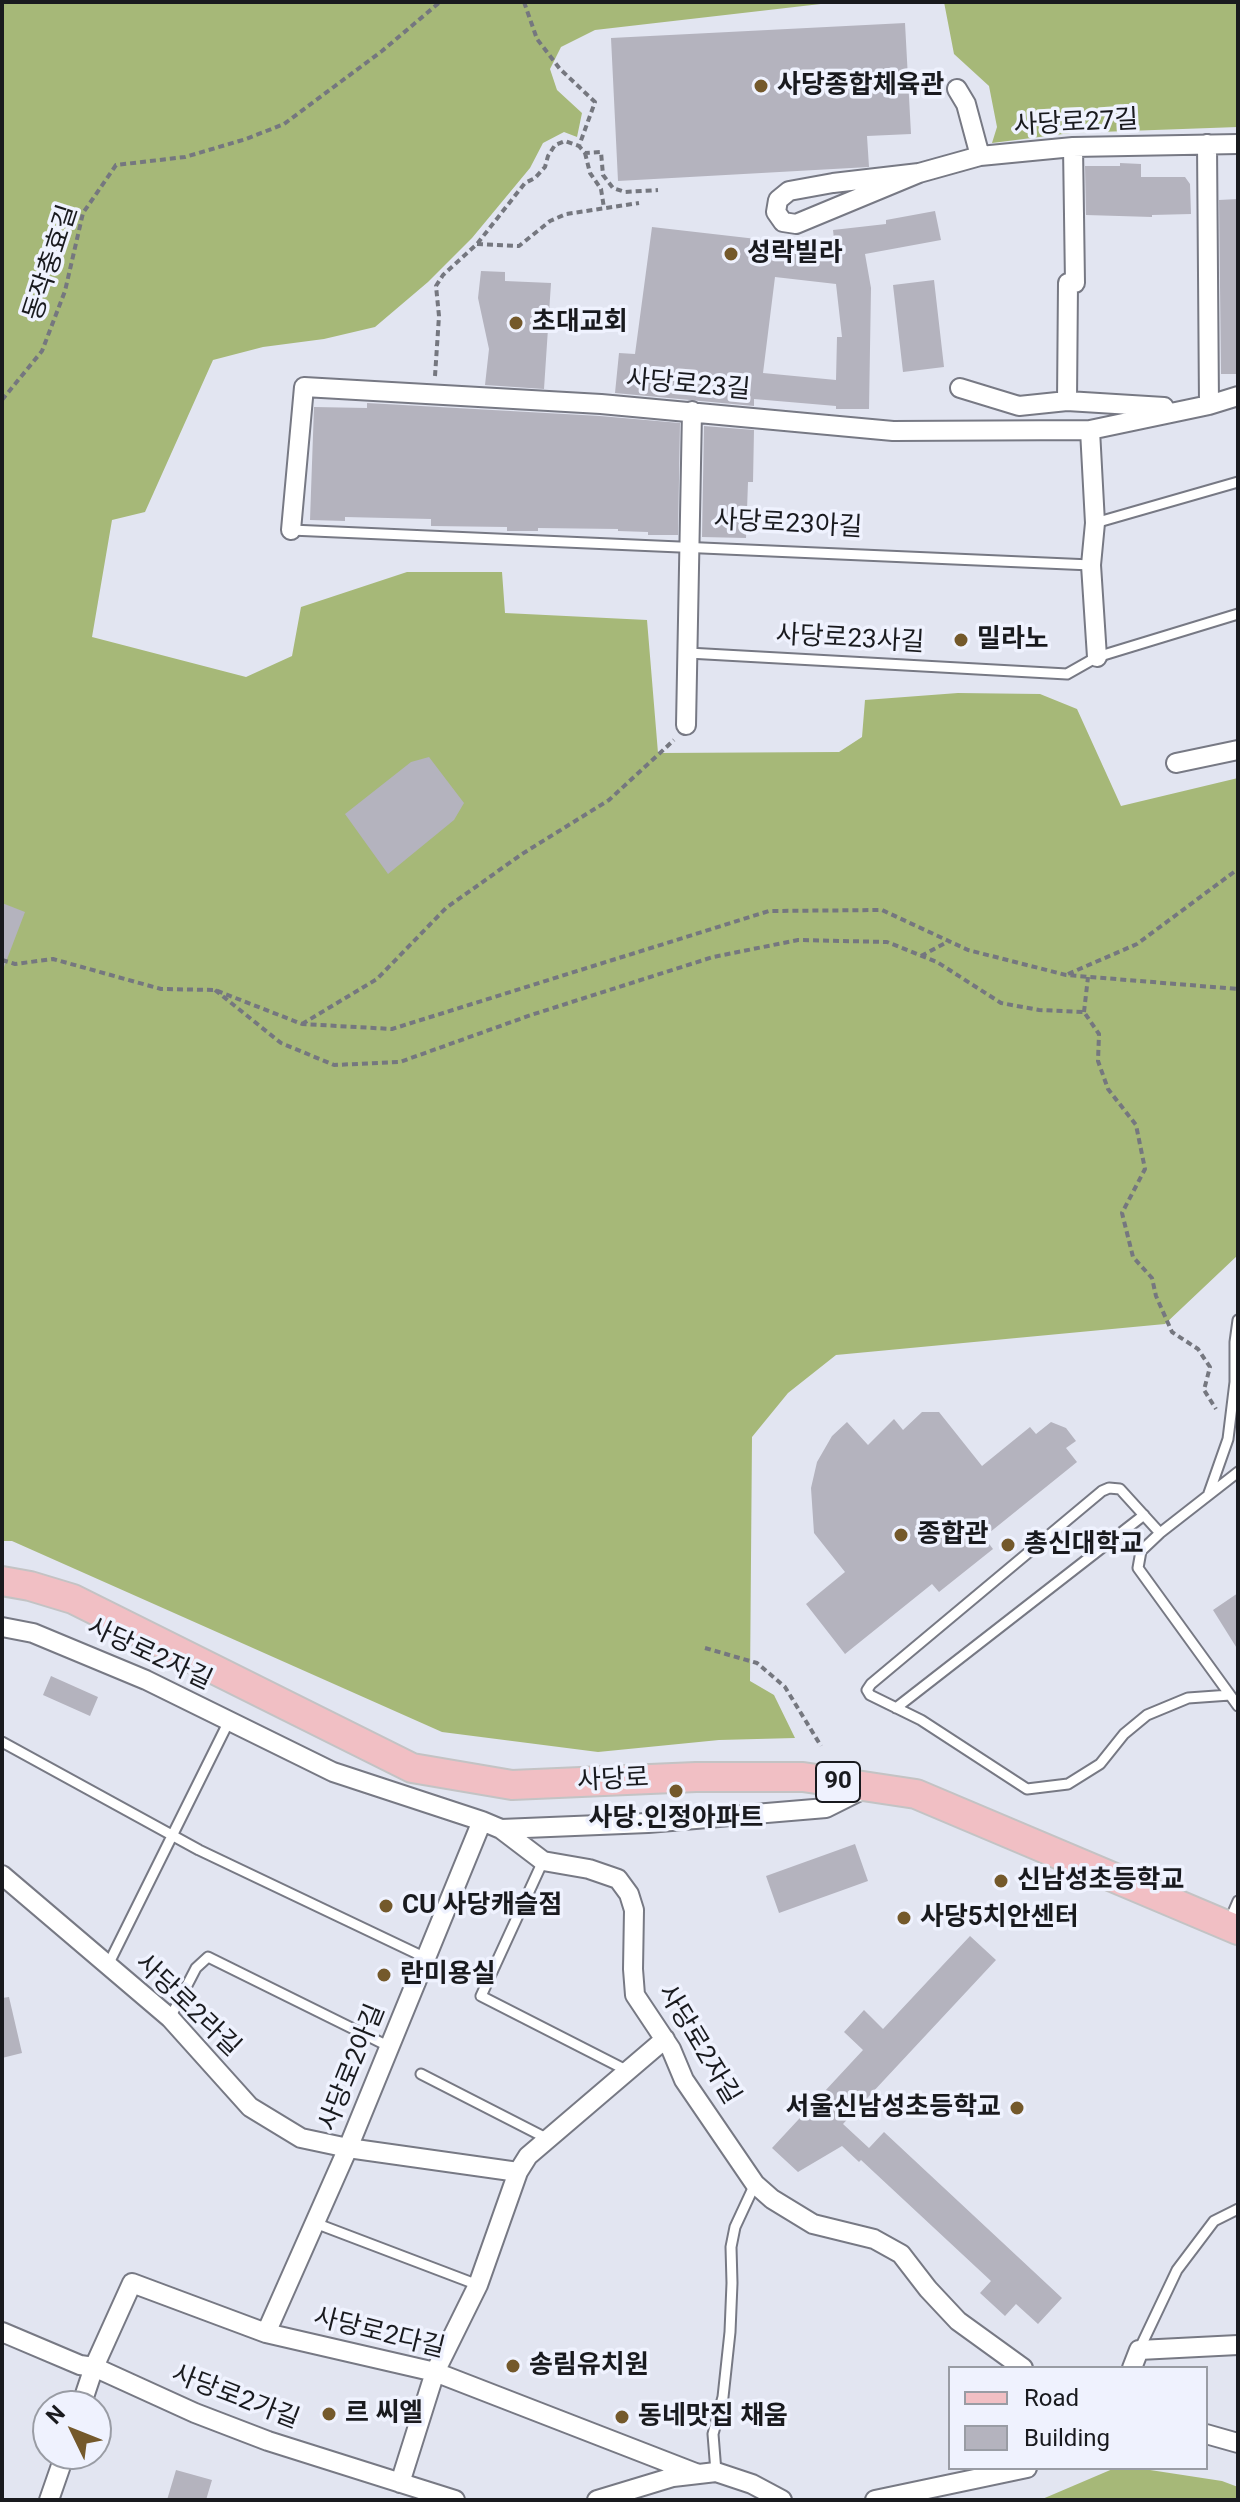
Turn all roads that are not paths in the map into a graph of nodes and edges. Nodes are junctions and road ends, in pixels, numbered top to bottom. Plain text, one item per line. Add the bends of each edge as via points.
1 (957, 89) dead end
2 (1207, 144) junction
3 (1238, 144) edge
4 (1073, 147) junction
5 (980, 156) junction
6 (919, 173) junction
7 (960, 388) dead end
8 (1238, 396) edge
9 (1067, 401) junction
10 (1209, 405) junction
11 (1185, 409) junction
12 (692, 411) junction
13 (1090, 430) junction
14 (1238, 482) edge
15 (1095, 523) junction
16 (291, 530) joint
17 (691, 546) junction
18 (1091, 565) junction
19 (1238, 614) edge
20 (688, 653) junction
21 (1097, 657) junction
22 (686, 725) road end
23 (1238, 750) edge
24 (1176, 763) dead end
25 (1238, 1320) edge
26 (1238, 1472) edge
27 (1209, 1493) junction
28 (1144, 1515) junction
29 (1160, 1533) junction
30 (2, 1581) edge
31 (2, 1627) edge
32 (1230, 1695) junction
33 (1238, 1706) edge
34 (896, 1708) junction
35 (229, 1721) junction
36 (2, 1742) edge
37 (868, 1787) junction
38 (482, 1821) junction
39 (501, 1829) junction
40 (172, 1835) junction
41 (543, 1861) junction
42 (2, 1875) edge
43 (1235, 1918) edge
44 (426, 1958) junction
45 (108, 1965) junction
46 (170, 2018) junction
47 (665, 2039) junction
48 (390, 2047) junction
49 (628, 2071) junction
50 (421, 2074) dead end
51 (548, 2139) junction
52 (348, 2148) junction
53 (518, 2172) junction
54 (755, 2184) junction
55 (1238, 2209) edge
56 (315, 2223) junction
57 (478, 2285) junction
58 (2, 2332) edge
59 (266, 2333) junction
60 (1238, 2345) edge
61 (1139, 2350) junction
62 (1020, 2366) edge
63 (1133, 2366) edge
64 (94, 2367) junction
65 (435, 2372) junction
66 (86, 2390) edge
67 (1208, 2435) edge
68 (1238, 2443) edge
69 (59, 2470) edge
70 (1018, 2470) edge
71 (707, 2473) junction
72 (400, 2483) junction
73 (49, 2500) edge
74 (455, 2500) edge
75 (597, 2500) edge
76 (782, 2500) edge
77 (875, 2500) edge

1 - 5 street
2 - 3 street, 사당로27길
2 - 4 street, 사당로27길
2 - 10 street
4 - 5 street, 사당로27길
4 - 9 street via 1075,283 1068,283
5 - 6 street, 사당로27길
6 - 6 street, 사당로27길 via 789,191 778,200 776,212 783,222 796,224
7 - 9 street via 1019,406
8 - 10 street, 사당로23길
9 - 11 street
10 - 11 street, 사당로23길
11 - 13 street, 사당로23길
12 - 13 street, 사당로23길 via 893,431
12 - 16 street, 사당로23길 via 304,387
12 - 17 street
13 - 15 street
14 - 15 lane
15 - 18 street
16 - 17 lane, 사당로23아길
17 - 18 lane, 사당로23아길
17 - 20 street
18 - 21 street
19 - 21 lane, 사당로23사길
20 - 21 lane, 사당로23사길 via 1067,674
20 - 22 street
23 - 24 street
25 - 27 lane via 1228,1439
26 - 27 lane
27 - 29 lane
28 - 29 lane
28 - 34 lane
28 - 34 lane via 1120,1489 1102,1491 871,1684 870,1695
29 - 32 lane via 1141,1551 1138,1568
30 - 37 main road, 사당로 / 90 via 73,1599 412,1768 512,1785 803,1777
31 - 35 street, 사당로2자길 via 64,1645
32 - 33 lane
32 - 34 lane via 1188,1698 1147,1715 1100,1764 1068,1784 1027,1789
35 - 38 street, 사당로2자길 via 333,1772
35 - 40 lane
36 - 40 lane
37 - 39 street via 826,1808
37 - 43 main road, 사당로 / 90 via 916,1794
38 - 39 street, 사당로2자길
38 - 44 street, 사당로2아길
39 - 41 street, 사당로2자길
40 - 44 lane
40 - 45 lane
41 - 47 street, 사당로2자길 via 618,1879 629,1894 634,1910 635,1995
41 - 49 lane via 481,1996
42 - 45 street, 사당로2라길
44 - 48 street, 사당로2아길
45 - 46 street, 사당로2라길
46 - 48 lane via 196,1968 208,1957
46 - 52 street, 사당로2라길 via 250,2107 301,2138
47 - 49 street
47 - 54 street, 사당로2자길 via 684,2080
48 - 52 street, 사당로2아길
49 - 51 street
50 - 51 lane
51 - 53 street
52 - 53 street, 사당로2라길
52 - 56 street, 사당로2아길
53 - 57 street
54 - 62 street, 사당로2자길 via 813,2224 874,2239 901,2254 958,2321
54 - 71 lane via 731,2247 730,2332
55 - 61 lane via 1214,2221 1177,2270
56 - 57 lane
56 - 59 street, 사당로2아길
57 - 65 street
58 - 64 street, 사당로2가길
59 - 64 street, 사당로2다길 via 132,2283
59 - 65 street, 사당로2다길
60 - 61 street
61 - 63 street
64 - 66 street
64 - 72 street, 사당로2가길 via 268,2441
65 - 71 street, 사당로2다길
65 - 72 street
67 - 68 street
69 - 73 street
70 - 77 street
71 - 75 street via 673,2477
71 - 76 street via 752,2484
72 - 74 street, 사당로2가길

